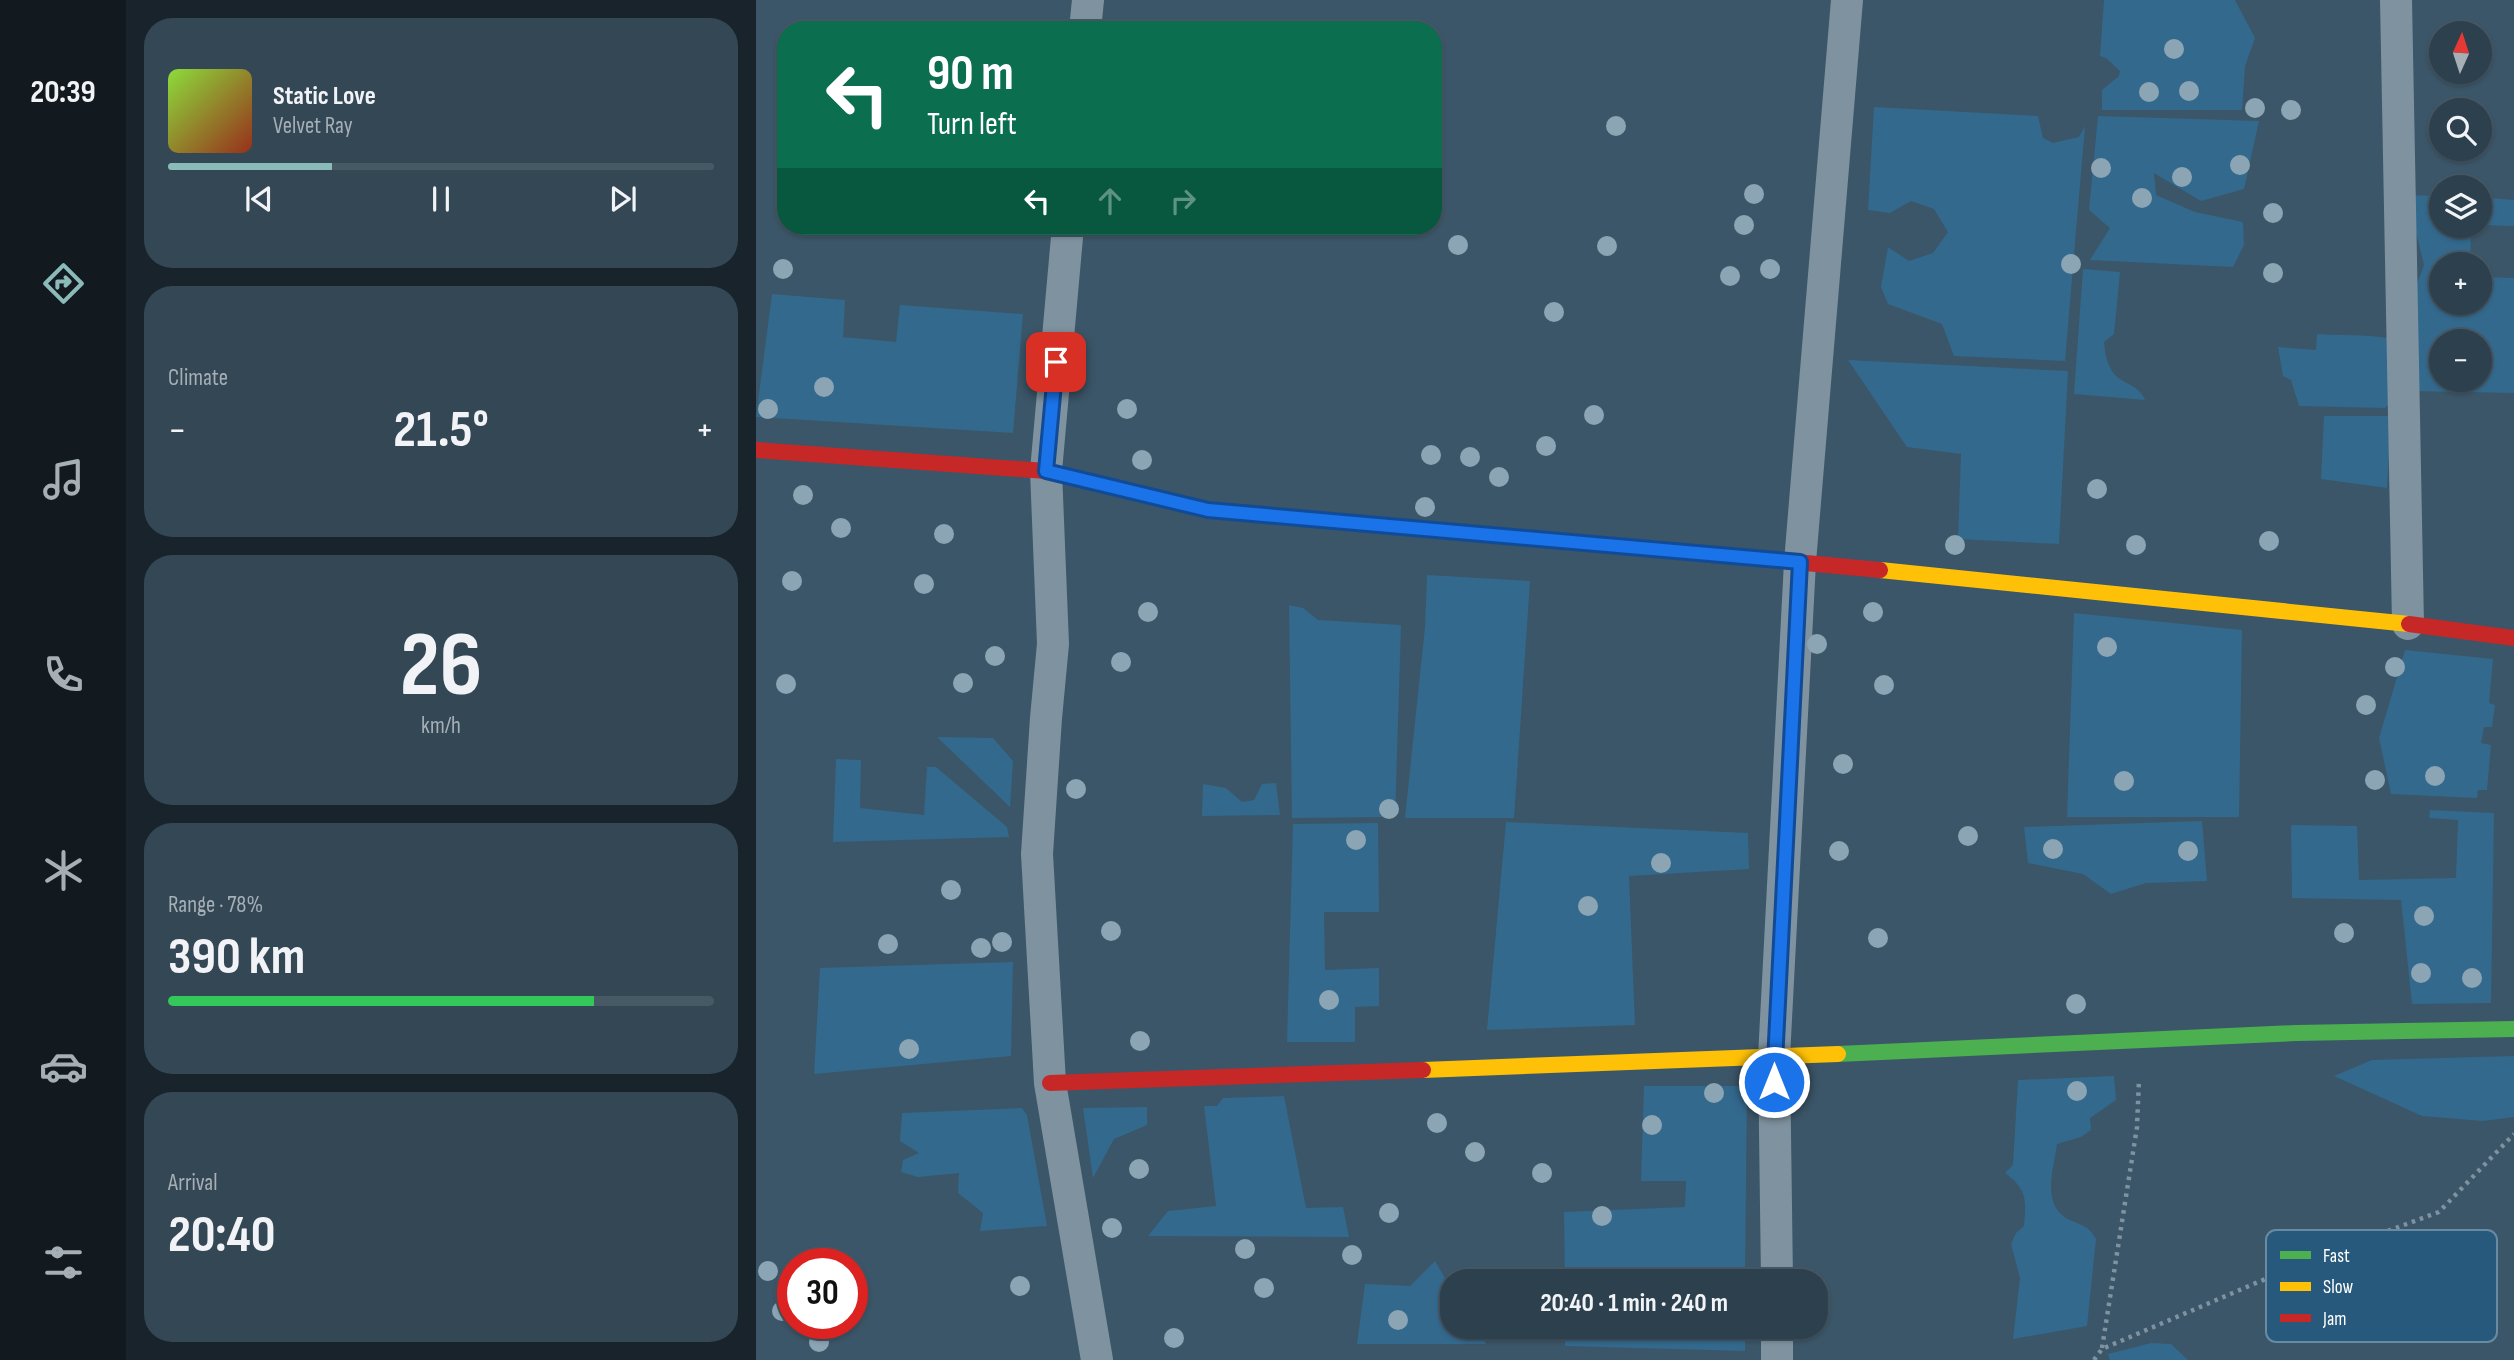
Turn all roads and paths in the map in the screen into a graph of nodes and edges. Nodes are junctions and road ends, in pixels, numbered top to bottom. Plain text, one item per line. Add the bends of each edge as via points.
1 (1088, 0) edge
2 (1847, 0) edge
3 (2396, 0) edge
4 (1086, 21) edge
5 (1067, 235) edge
6 (756, 450) edge
7 (1046, 471) junction
8 (1800, 562) junction
9 (2407, 624) junction
10 (2514, 638) edge
11 (2514, 1029) edge
12 (2140, 1040) junction
13 (1774, 1056) junction
14 (1049, 1083) junction
15 (2514, 1133) edge
16 (2390, 1230) edge
17 (1777, 1269) edge
18 (2266, 1279) edge
19 (1777, 1339) edge
20 (2102, 1349) junction
21 (1097, 1360) edge
22 (1777, 1360) edge
23 (2094, 1360) edge

1 - 4 street
2 - 8 street
3 - 9 street
5 - 7 street
6 - 7 street
7 - 8 street via 1208,510
7 - 14 street via 1053,644 1037,854
8 - 9 street
8 - 13 street
9 - 10 street
11 - 12 street
12 - 13 street
12 - 20 path via 2137,1127
13 - 14 street
13 - 17 street
14 - 21 street
15 - 16 path via 2439,1212
18 - 20 path
19 - 22 street
20 - 23 path

